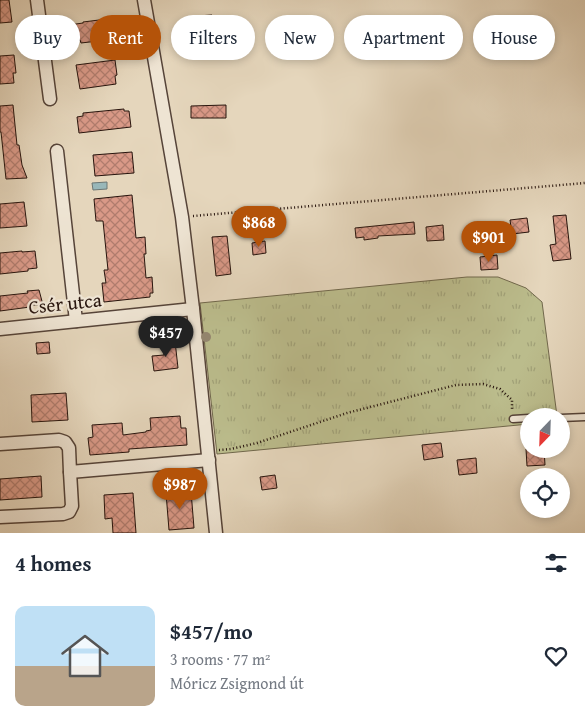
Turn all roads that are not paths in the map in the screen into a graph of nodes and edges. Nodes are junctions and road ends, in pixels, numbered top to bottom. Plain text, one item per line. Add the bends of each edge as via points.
1 (37, 0) edge
2 (144, 0) edge
3 (50, 99) dead end
4 (57, 151) dead end
5 (193, 308) junction
6 (76, 321) junction
7 (0, 329) edge
8 (585, 417) edge
9 (570, 418) edge
10 (513, 419) road end
11 (520, 419) edge
12 (0, 444) edge
13 (208, 455) junction
14 (70, 472) junction
15 (0, 517) edge
16 (216, 533) edge

1 - 3 street
2 - 5 street via 182,216
4 - 6 street
5 - 6 street, Csér utca
5 - 13 street
6 - 7 street, Csér utca
8 - 9 lane
10 - 11 lane
12 - 14 street via 66,442
13 - 14 street
13 - 16 street
14 - 15 street via 72,506 69,512

